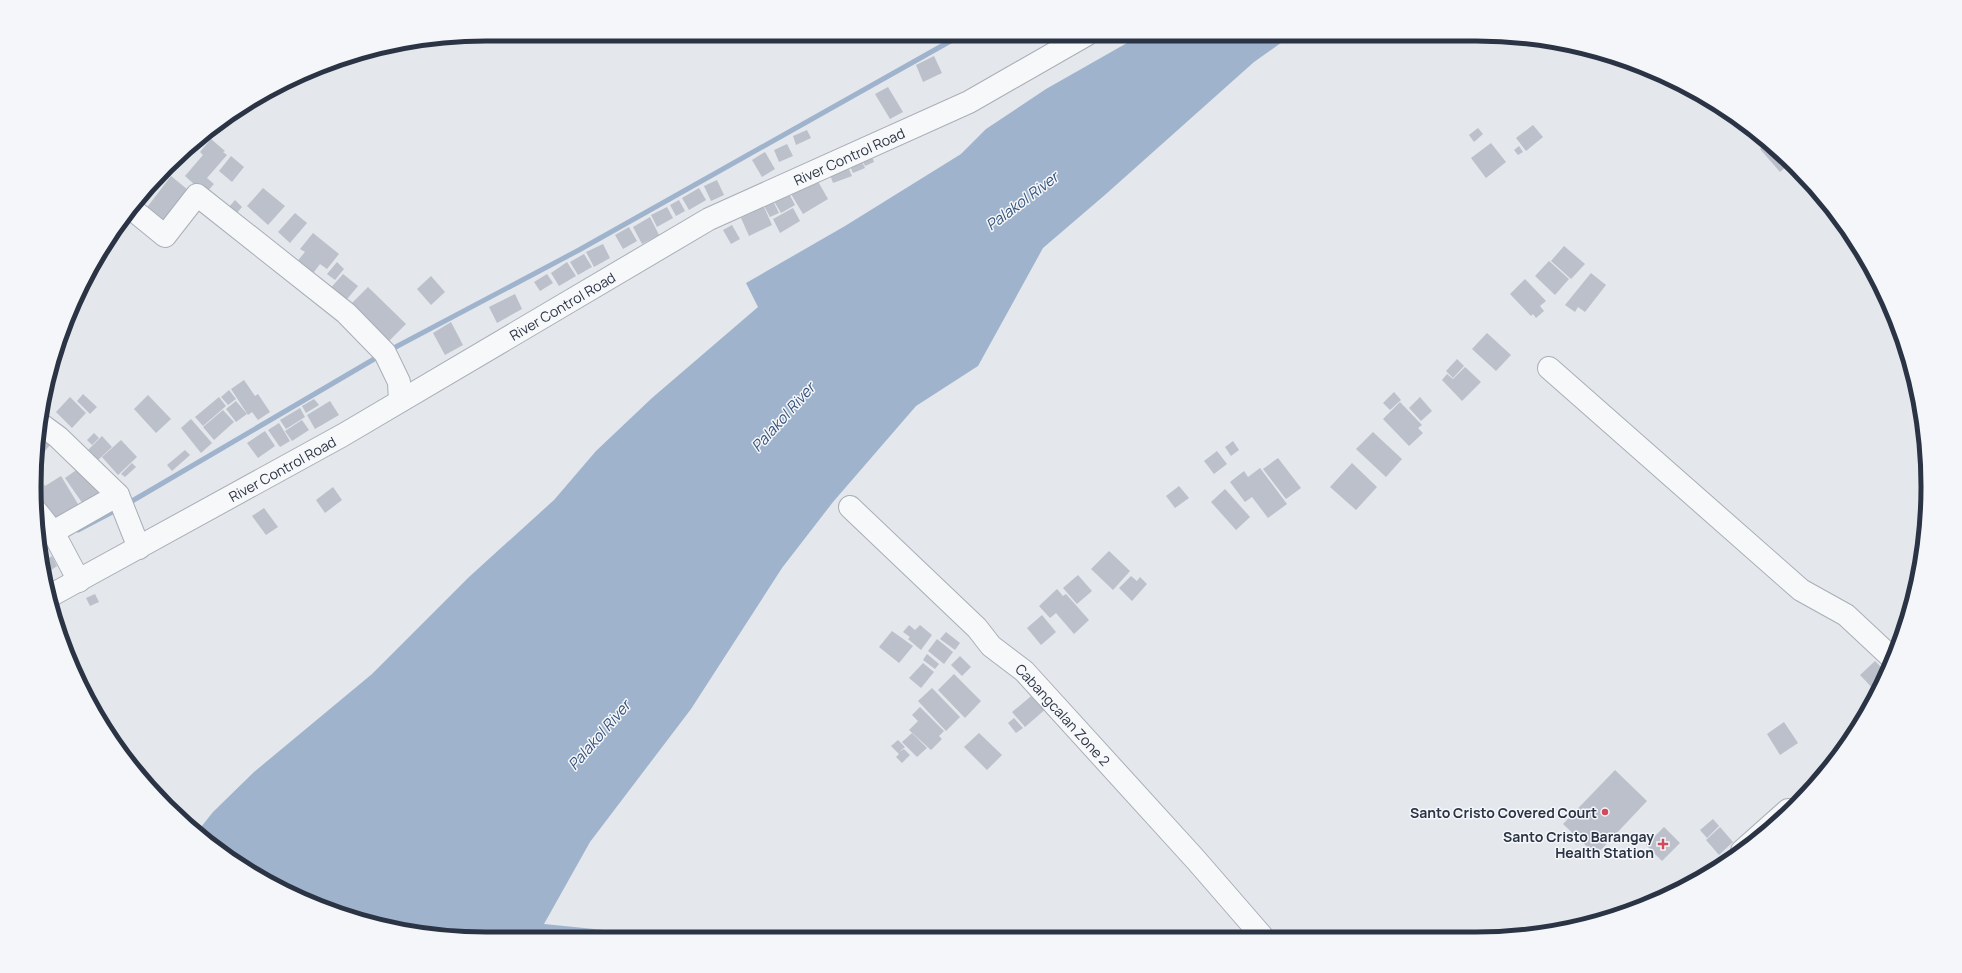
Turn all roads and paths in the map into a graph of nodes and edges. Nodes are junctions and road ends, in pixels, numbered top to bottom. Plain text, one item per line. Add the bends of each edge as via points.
1 (1076, 41) edge
2 (136, 212) edge
3 (1549, 368) dead end
4 (400, 401) junction
5 (45, 427) edge
6 (118, 495) junction
7 (850, 507) dead end
8 (42, 519) edge
9 (53, 532) junction
10 (139, 548) junction
11 (79, 581) junction
12 (54, 594) edge
13 (1888, 654) edge
14 (1259, 932) edge

1 - 4 street, River Control Road via 969,102 709,220
2 - 4 street via 165,236 197,195 346,313 385,353 399,382
3 - 13 street via 1801,590 1846,615
4 - 10 street, River Control Road
5 - 6 street
6 - 9 street
6 - 10 street
7 - 14 street, Cabangcalan Zone 2 via 977,628 990,646 1024,672
8 - 9 street
9 - 11 street
10 - 11 street, River Control Road
11 - 12 street, River Control Road

